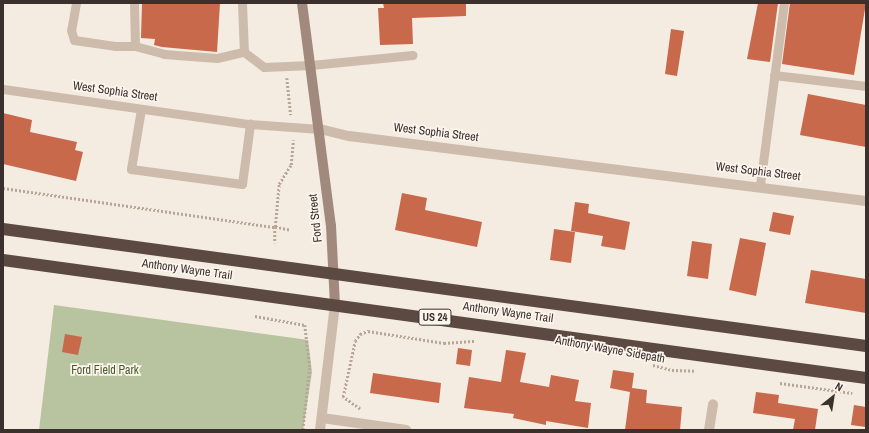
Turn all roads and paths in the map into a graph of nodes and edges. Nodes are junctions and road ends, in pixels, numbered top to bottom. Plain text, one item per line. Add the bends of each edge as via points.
1 (76, 3) edge
2 (134, 3) edge
3 (242, 3) edge
4 (302, 3) edge
5 (784, 3) edge
6 (135, 46) junction
7 (244, 52) junction
8 (412, 55) dead end
9 (311, 65) junction
10 (774, 75) junction
11 (866, 86) edge
12 (3, 89) edge
13 (142, 109) junction
14 (250, 124) junction
15 (320, 129) junction
16 (760, 185) junction
17 (3, 188) edge
18 (866, 200) edge
19 (275, 227) junction
20 (3, 229) edge
21 (289, 230) dead end
22 (275, 243) dead end
23 (3, 260) edge
24 (336, 273) junction
25 (335, 304) junction
26 (255, 316) dead end
27 (479, 341) dead end
28 (866, 346) edge
29 (645, 363) dead end
30 (704, 372) dead end
31 (866, 378) edge
32 (772, 382) dead end
33 (859, 393) dead end
34 (713, 404) dead end
35 (322, 418) junction
36 (365, 424) junction
37 (303, 430) edge
38 (320, 430) edge
39 (406, 430) edge
40 (709, 430) edge

1 - 6 lane via 71,30 74,40
2 - 6 lane
3 - 7 lane
4 - 9 main road, Ford Street
5 - 10 lane
6 - 7 lane via 164,54 217,58
7 - 9 lane via 264,67
8 - 9 lane
9 - 15 main road, Ford Street
10 - 11 lane
10 - 16 lane
12 - 13 lane, West Sophia Street
13 - 14 lane, West Sophia Street
13 - 14 lane via 132,169 242,184
14 - 15 lane, West Sophia Street
15 - 16 street, West Sophia Street via 408,143
15 - 24 main road, Ford Street
16 - 18 street, West Sophia Street
17 - 19 path
19 - 21 path
19 - 22 path
20 - 24 highway, Anthony Wayne Trail
23 - 25 highway, Anthony Wayne Trail / US 24
24 - 25 main road, Ford Street
24 - 28 highway, Anthony Wayne Trail
25 - 31 highway, Anthony Wayne Trail / US 24
25 - 35 street, Ford Street
26 - 37 path via 304,325 310,368
27 - 36 path via 444,342 368,331 360,334 355,340 343,398 364,413
29 - 30 path, Anthony Wayne Sidepath via 672,370
32 - 33 path
34 - 40 street
35 - 36 street
35 - 38 street, Ford Street
36 - 39 street

